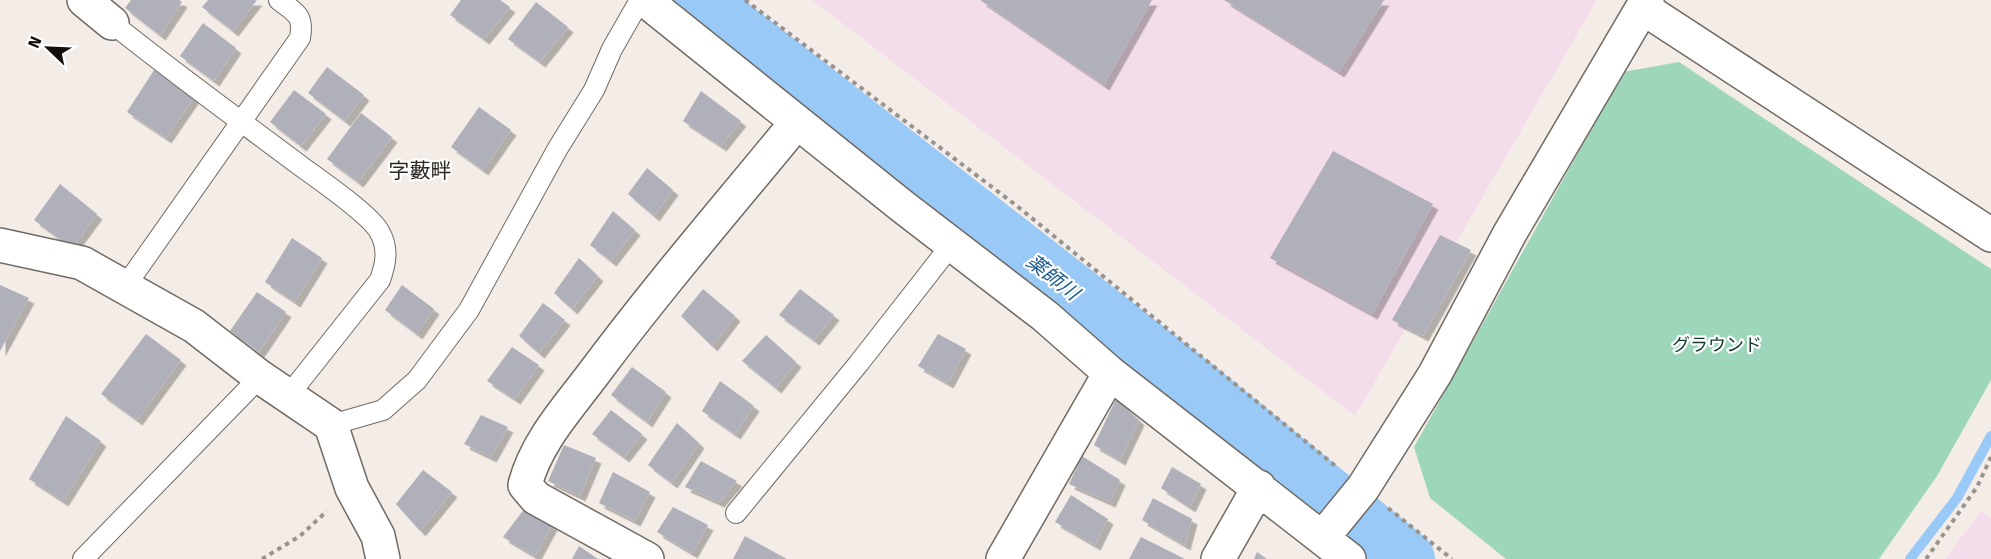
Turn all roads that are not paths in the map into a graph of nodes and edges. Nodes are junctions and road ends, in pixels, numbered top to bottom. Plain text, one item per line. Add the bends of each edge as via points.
1 (84, 0) edge
2 (279, 0) edge
3 (640, 0) edge
4 (645, 0) edge
5 (1645, 4) edge
6 (111, 12) edge
7 (242, 122) junction
8 (797, 122) junction
9 (1991, 235) edge
10 (952, 244) junction
11 (0, 245) edge
12 (124, 288) junction
13 (1110, 373) junction
14 (260, 377) junction
15 (288, 396) junction
16 (331, 425) junction
17 (1259, 487) junction
18 (736, 513) dead end
19 (1328, 531) junction
20 (83, 559) edge
21 (383, 559) edge
22 (647, 559) edge
23 (1004, 559) edge
24 (1218, 559) edge
25 (1349, 559) edge

1 - 6 street
2 - 7 lane via 298,14 303,24 300,38
3 - 16 lane via 594,90 469,310 417,380 383,410
4 - 8 street
5 - 9 street
5 - 19 street via 1510,233 1435,374 1363,488
6 - 7 lane via 161,62
7 - 12 lane
7 - 15 lane via 365,216 379,230 386,246 380,280
8 - 10 street
8 - 22 street via 635,318 545,439 530,468 525,484 536,498
10 - 13 street via 1045,316
10 - 18 lane
11 - 12 street via 82,263
12 - 14 street via 194,326
13 - 17 street
13 - 23 street
14 - 15 street
14 - 20 lane
15 - 16 street
16 - 21 street via 352,488 378,536
17 - 19 street
17 - 24 street
19 - 25 street

